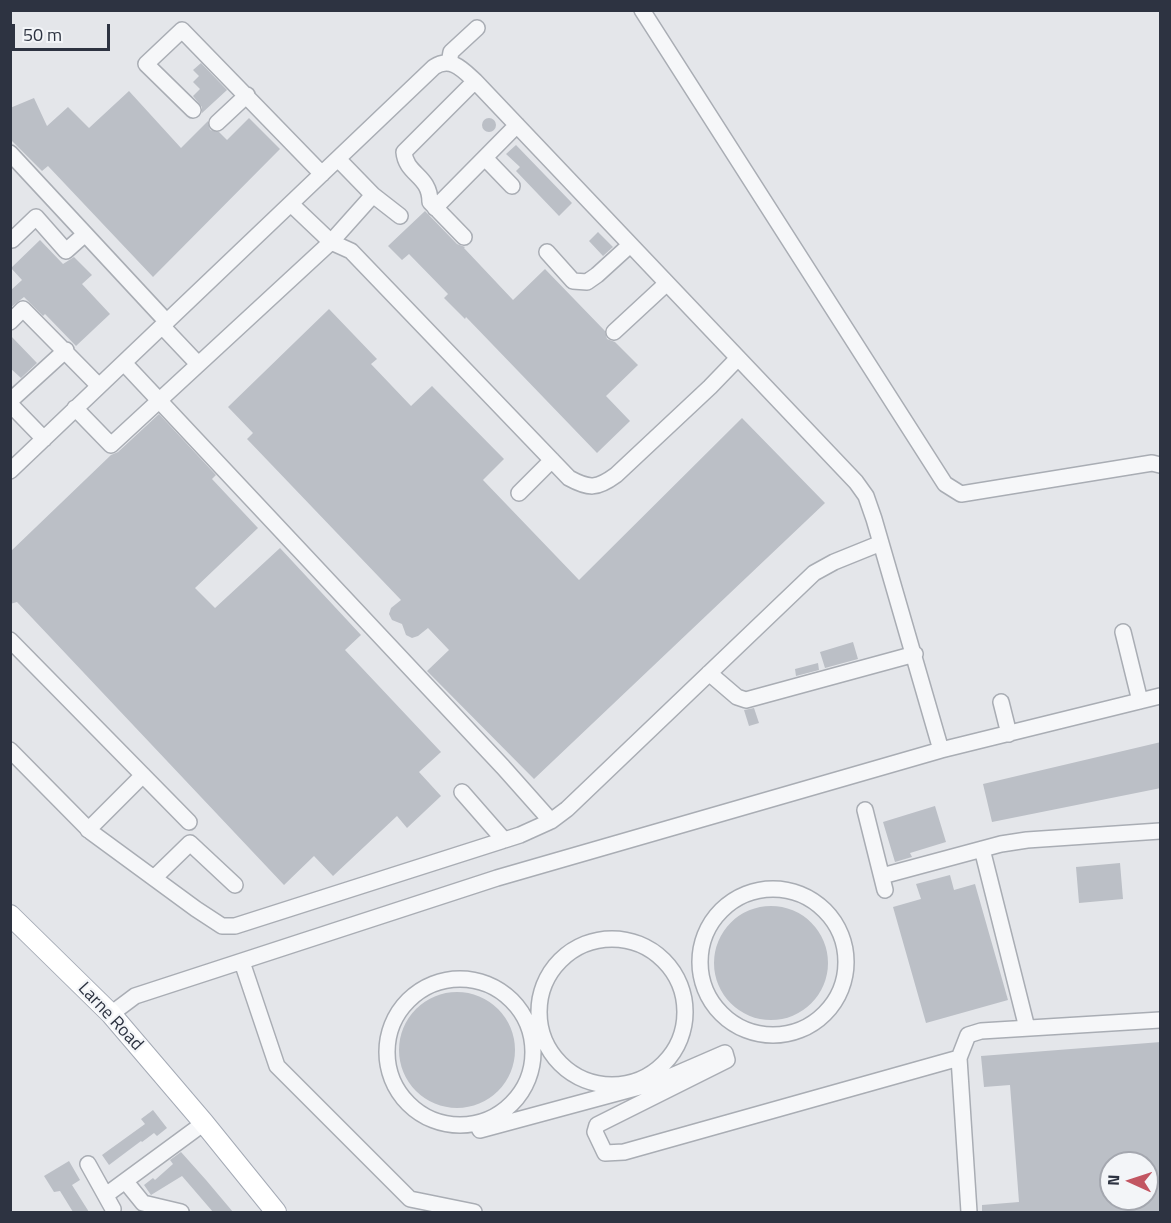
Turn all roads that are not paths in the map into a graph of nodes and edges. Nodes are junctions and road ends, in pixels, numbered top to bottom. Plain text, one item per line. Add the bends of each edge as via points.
1 (642, 10) edge
2 (477, 28) dead end
3 (449, 63) junction
4 (475, 81) junction
5 (247, 95) junction
6 (193, 110) dead end
7 (217, 123) dead end
8 (517, 126) junction
9 (10, 153) edge
10 (485, 158) junction
11 (338, 159) junction
12 (322, 174) junction
13 (512, 186) dead end
14 (373, 195) junction
15 (291, 204) junction
16 (435, 208) junction
17 (400, 216) dead end
18 (85, 234) junction
19 (464, 237) dead end
20 (12, 240) edge
21 (331, 242) junction
22 (630, 245) junction
23 (547, 252) dead end
24 (667, 283) junction
25 (10, 322) edge
26 (165, 324) junction
27 (614, 332) dead end
28 (66, 350) junction
29 (738, 357) junction
30 (124, 363) junction
31 (198, 364) junction
32 (99, 386) junction
33 (158, 400) junction
34 (10, 402) edge
35 (75, 408) junction
36 (44, 439) junction
37 (552, 460) junction
38 (1161, 465) edge
39 (10, 471) edge
40 (519, 493) dead end
41 (881, 543) junction
42 (1123, 632) dead end
43 (10, 640) edge
44 (915, 654) junction
45 (709, 673) junction
46 (1161, 696) edge
47 (1140, 701) junction
48 (1001, 702) dead end
49 (1009, 734) junction
50 (10, 750) edge
51 (941, 750) junction
52 (143, 775) junction
53 (462, 792) dead end
54 (865, 810) dead end
55 (551, 821) junction
56 (189, 822) dead end
57 (88, 830) junction
58 (1161, 831) edge
59 (504, 840) junction
60 (982, 849) junction
61 (154, 878) junction
62 (235, 885) dead end
63 (10, 915) edge
64 (242, 962) junction
65 (709, 998) junction
66 (686, 1009) junction
67 (111, 1014) junction
68 (1161, 1020) edge
69 (534, 1025) junction
70 (1027, 1028) junction
71 (958, 1058) junction
72 (630, 1087) junction
73 (204, 1124) junction
74 (477, 1124) junction
75 (88, 1164) dead end
76 (126, 1182) junction
77 (106, 1196) junction
78 (113, 1209) dead end
79 (181, 1212) edge
80 (276, 1212) edge
81 (474, 1212) edge
82 (969, 1212) edge

1 - 38 street via 945,484 961,494 1152,463
2 - 3 street via 452,52
3 - 4 street
3 - 11 street via 434,67
4 - 8 street
4 - 16 street via 404,152 408,166 427,185
5 - 6 street via 182,30 146,63
5 - 7 street
5 - 12 street
8 - 10 street
8 - 22 street
9 - 18 street
10 - 13 street
10 - 16 street
11 - 12 street
11 - 14 street
12 - 15 street
14 - 17 street
14 - 21 street
15 - 21 street
15 - 26 street
16 - 19 street
18 - 20 street via 66,251 36,218
18 - 26 street
21 - 31 street
21 - 37 street via 351,251
22 - 23 street via 586,282 573,281
22 - 24 street
24 - 27 street
24 - 29 street
25 - 28 street via 23,309
26 - 30 street
26 - 31 street
28 - 32 street
28 - 34 street
29 - 37 street via 602,485 585,486 569,478
29 - 41 street via 856,482 866,496
30 - 32 street
30 - 33 street
31 - 33 street
32 - 35 street
33 - 35 street via 111,445
33 - 55 street
34 - 36 street
35 - 36 street
36 - 39 street
37 - 40 street
41 - 44 street
41 - 45 street via 814,573
42 - 47 street
43 - 52 street
44 - 45 street via 746,700
44 - 51 street
45 - 55 street
46 - 47 street
47 - 49 street
48 - 49 street
49 - 51 street
50 - 57 street
51 - 64 street via 497,878
52 - 56 street
52 - 57 street
53 - 59 street
54 - 60 street via 883,883
55 - 59 street
57 - 61 street
58 - 60 street via 1027,840
59 - 61 street via 235,926 222,926
60 - 70 street
61 - 62 street via 190,843
63 - 67 main road, Larne Road
64 - 67 street via 135,996
64 - 81 street via 277,1066 410,1199
65 - 65 street via 723,1016 742,1029 764,1035 790,1034 813,1024 832,1007 844,984 847,959 841,934 828,912 808,897 783,889 760,890 738,897 720,911 707,930 700,953 701,976
65 - 66 street
66 - 69 street via 680,984 667,962 647,947 622,939 599,940 577,947 559,962 546,981
66 - 72 street via 682,1034 671,1057
67 - 73 main road, Larne Road
68 - 70 street
69 - 72 street via 562,1066 581,1079
69 - 74 street via 531,1074 519,1097 500,1114
69 - 74 street via 515,1002 495,987 470,979 447,980 425,987 407,1001 394,1020 387,1043 388,1066 396,1088 410,1106 429,1119 451,1125
70 - 71 street via 968,1035
71 - 72 street via 624,1152 605,1153 595,1132 597,1125 727,1060 725,1053 658,1082
71 - 82 street
72 - 74 street via 480,1130
73 - 76 street
73 - 80 main road, Larne Road
75 - 77 street
76 - 77 street
76 - 79 street via 143,1203
77 - 78 street

